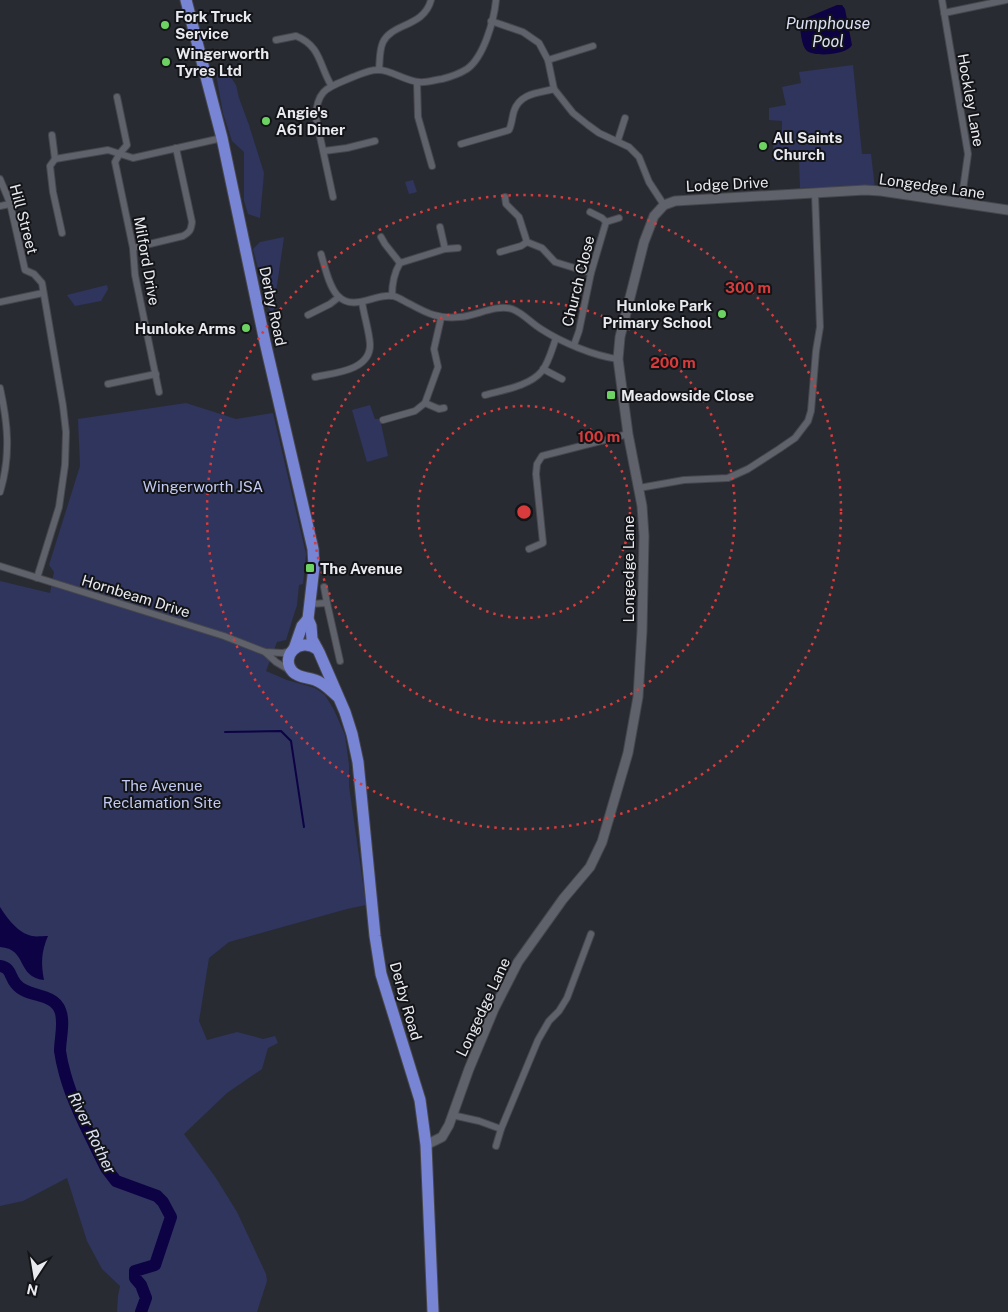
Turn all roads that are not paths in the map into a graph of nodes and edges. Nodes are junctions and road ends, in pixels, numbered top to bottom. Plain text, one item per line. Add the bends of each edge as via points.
1 (186, 0) edge
2 (431, 0) edge
3 (496, 0) edge
4 (942, 0) edge
5 (1006, 0) edge
6 (944, 13) junction
7 (492, 21) junction
8 (276, 40) dead end
9 (593, 46) dead end
10 (548, 60) junction
11 (379, 70) junction
12 (417, 82) junction
13 (330, 85) junction
14 (554, 88) junction
15 (117, 97) dead end
16 (625, 118) dead end
17 (52, 136) dead end
18 (222, 138) junction
19 (618, 140) junction
20 (375, 141) dead end
21 (462, 144) dead end
22 (176, 148) junction
23 (324, 151) junction
24 (120, 153) junction
25 (55, 159) junction
26 (432, 166) dead end
27 (0, 179) edge
28 (815, 194) junction
29 (333, 197) dead end
30 (505, 197) dead end
31 (10, 204) junction
32 (961, 204) junction
33 (664, 205) junction
34 (0, 206) edge
35 (1008, 210) edge
36 (590, 212) dead end
37 (619, 218) dead end
38 (606, 222) junction
39 (440, 227) dead end
40 (62, 233) dead end
41 (382, 237) dead end
42 (527, 242) junction
43 (133, 248) junction
44 (458, 248) dead end
45 (446, 249) junction
46 (500, 252) dead end
47 (320, 254) dead end
48 (400, 263) junction
49 (591, 274) junction
50 (43, 293) junction
51 (392, 296) junction
52 (339, 297) junction
53 (0, 302) edge
54 (362, 302) junction
55 (308, 315) dead end
56 (441, 318) junction
57 (556, 338) junction
58 (574, 345) junction
59 (618, 359) junction
60 (543, 369) junction
61 (156, 374) junction
62 (315, 377) dead end
63 (562, 379) dead end
64 (108, 384) dead end
65 (0, 388) edge
66 (159, 392) dead end
67 (485, 395) dead end
68 (425, 403) junction
69 (444, 408) dead end
70 (384, 420) dead end
71 (628, 434) junction
72 (639, 488) junction
73 (0, 492) edge
74 (529, 549) dead end
75 (0, 566) edge
76 (37, 578) junction
77 (324, 587) dead end
78 (327, 603) junction
79 (310, 604) junction
80 (308, 619) junction
81 (294, 650) junction
82 (265, 652) junction
83 (319, 654) junction
84 (340, 661) dead end
85 (294, 673) junction
86 (306, 678) junction
87 (340, 699) junction
88 (591, 934) dead end
89 (452, 1115) junction
90 (501, 1129) junction
91 (426, 1145) junction
92 (496, 1146) dead end
93 (433, 1312) edge

1 - 18 highway, Derby Road
2 - 11 street via 421,17 383,41
3 - 7 street
4 - 6 street, Hockley Lane
5 - 6 street
6 - 32 street, Hockley Lane via 968,154
7 - 10 street via 523,32 539,43
7 - 12 street via 481,51 468,69 445,78
8 - 13 street via 296,36 312,44
9 - 10 street
10 - 14 street
11 - 12 street
11 - 13 street via 367,71
12 - 26 street via 418,117
13 - 23 street via 316,105
14 - 19 street via 573,113 599,133
14 - 21 street via 520,100 509,130
15 - 24 street, Milford Drive via 127,145
16 - 19 street
17 - 25 street
18 - 22 street
18 - 79 highway, Derby Road via 265,342 314,549
19 - 33 street via 639,157 649,182
20 - 23 street
22 - 24 street via 133,158
22 - 43 street via 191,229 183,236
23 - 29 street
24 - 25 street via 108,150
24 - 43 street, Milford Drive via 115,162
25 - 40 street via 50,166
27 - 31 street, Hill Street
28 - 32 street, Longedge Lane via 881,191
28 - 33 street, Lodge Drive via 692,199
28 - 72 street via 820,327 808,421 795,438 748,469 728,478 684,480
30 - 42 street via 506,204 520,217
31 - 34 street
31 - 50 street, Hill Street via 25,270 42,283
32 - 35 street, Longedge Lane
33 - 59 street via 654,216 644,242 620,337
36 - 38 street, Church Close
37 - 38 street, Church Close
38 - 49 street, Church Close
39 - 45 street
41 - 48 street
42 - 46 street
42 - 49 street via 542,248 555,262
43 - 61 street, Milford Drive via 134,275
44 - 45 street
45 - 48 street
47 - 52 street
48 - 51 street via 392,284
49 - 58 street, Church Close
50 - 53 street
50 - 76 street, Hill Street via 66,432 59,507
51 - 54 street
51 - 56 street
52 - 54 street via 352,303
52 - 55 street
54 - 62 street via 370,345 368,356 351,369
56 - 57 street via 503,308 513,310
56 - 68 street via 434,349 438,368
57 - 58 street
57 - 60 street
58 - 59 street
59 - 71 street
60 - 63 street
60 - 67 street via 536,378
61 - 64 street
61 - 66 street, Milford Drive
65 - 73 street via 7,418 8,452
68 - 69 street
68 - 70 street via 416,411
71 - 72 street
71 - 74 street via 542,456 538,460 536,474 543,543
72 - 89 street, Longedge Lane via 644,536 638,696 628,754 611,814 590,867 518,962 494,1008
75 - 76 street, Hornbeam Drive
76 - 82 street, Hornbeam Drive via 224,636
77 - 78 street
78 - 79 street
78 - 84 street
79 - 80 highway, Derby Road
80 - 81 highway, Derby Road via 302,626
80 - 83 highway, Derby Road
81 - 82 street, Hornbeam Drive
81 - 83 highway via 308,644
81 - 85 highway via 289,663
82 - 85 street, Hornbeam Drive
83 - 86 highway via 319,671
83 - 87 highway, Derby Road
85 - 86 highway
86 - 87 highway via 323,684
87 - 91 highway, Derby Road via 358,762 381,974 420,1100
88 - 90 street via 566,998 538,1040
89 - 90 street
89 - 91 street, Longedge Lane via 442,1137
90 - 92 street
91 - 93 highway, Derby Road

